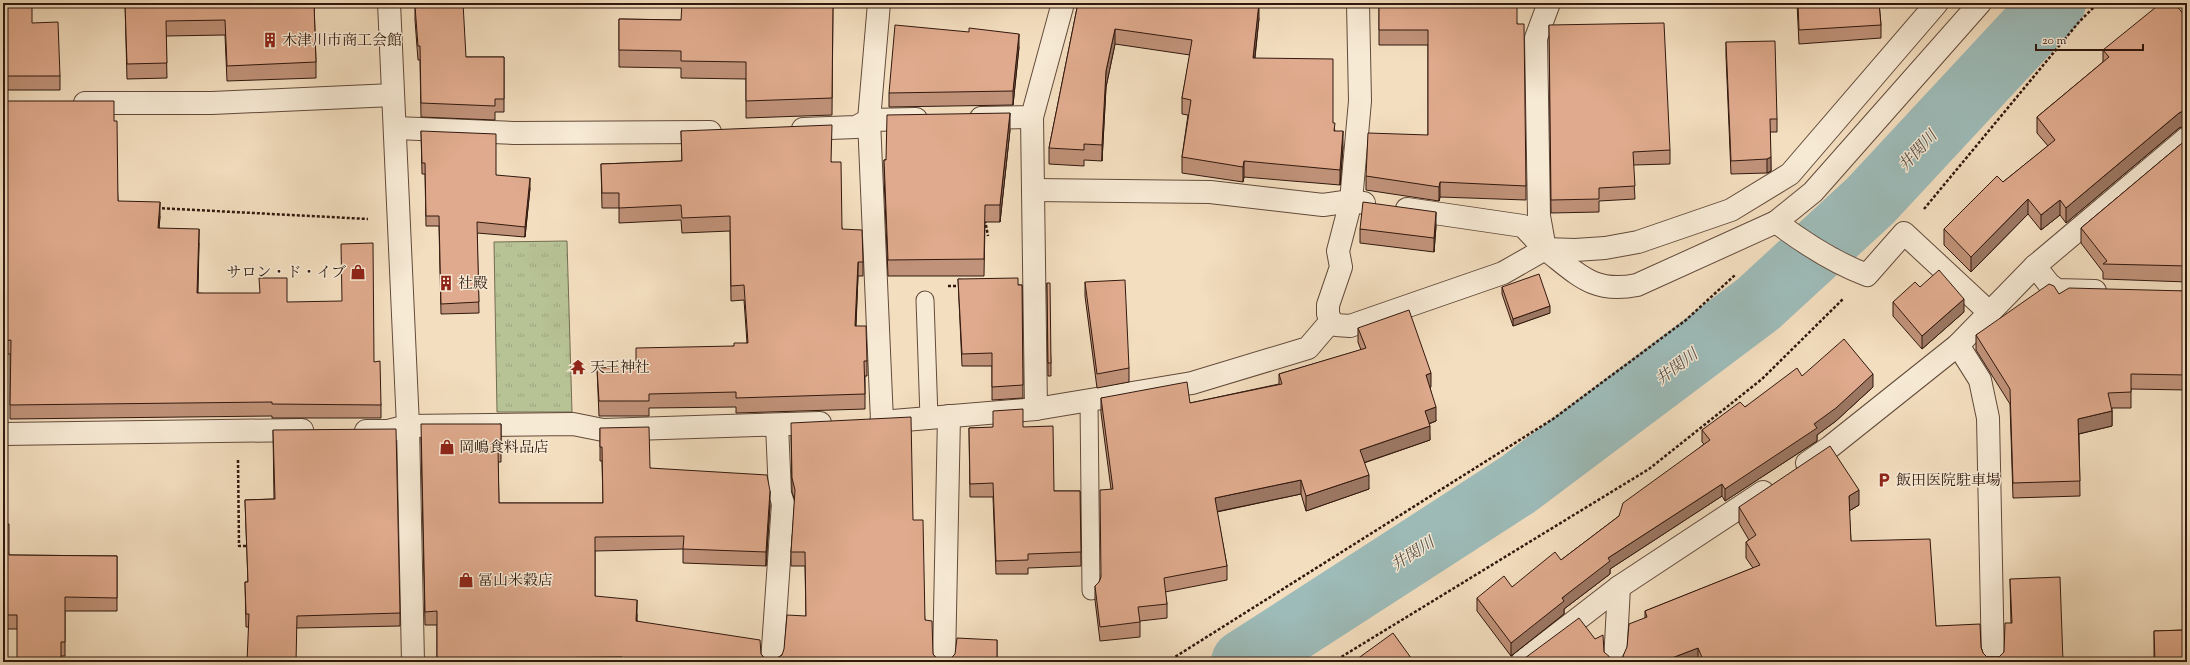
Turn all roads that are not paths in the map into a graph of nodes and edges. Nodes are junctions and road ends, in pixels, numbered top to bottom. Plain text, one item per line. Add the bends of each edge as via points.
1 (389, 3) edge
2 (879, 3) edge
3 (1063, 3) edge
4 (1358, 3) edge
5 (1549, 3) edge
6 (1938, 3) edge
7 (1980, 3) edge
8 (393, 95) junction
9 (65, 103) edge
10 (1032, 117) junction
11 (939, 118) edge
12 (962, 118) edge
13 (869, 120) junction
14 (396, 128) junction
15 (786, 129) edge
16 (732, 131) edge
17 (2187, 138) edge
18 (1033, 190) junction
19 (1351, 201) junction
20 (1776, 222) junction
21 (1545, 249) junction
22 (2035, 266) junction
23 (2115, 292) edge
24 (925, 300) dead end
25 (1990, 313) junction
26 (1331, 321) junction
27 (1958, 345) junction
28 (1089, 402) junction
29 (1036, 409) junction
30 (939, 417) junction
31 (859, 422) edge
32 (882, 422) junction
33 (837, 423) edge
34 (777, 425) junction
35 (408, 426) junction
36 (324, 430) edge
37 (348, 431) edge
38 (3, 434) edge
39 (1619, 587) junction
40 (1091, 591) dead end
41 (413, 662) edge
42 (772, 662) edge
43 (944, 662) edge
44 (1522, 662) edge
45 (1614, 662) edge
46 (1994, 662) edge

1 - 8 street
2 - 13 street
3 - 10 street
4 - 19 street via 1360,101
5 - 21 street via 1536,38 1539,216
6 - 21 street via 1790,174 1731,210 1638,242 1605,248
7 - 20 street via 1813,192
8 - 9 street via 212,103
8 - 14 street
10 - 12 street
10 - 18 street
11 - 13 street
13 - 15 street via 856,127
13 - 32 street
14 - 16 street via 514,133
14 - 35 street
17 - 22 street
18 - 19 street via 1210,192 1323,205
18 - 29 street
19 - 21 street via 1523,226
19 - 26 street via 1338,251 1341,267 1328,305
20 - 21 street via 1637,285 1622,288 1606,288 1591,283
20 - 25 street via 1859,272 1904,233
21 - 26 street via 1503,273 1358,323 1342,326
22 - 23 street via 2057,290
22 - 25 street
24 - 30 lane
25 - 27 street
26 - 28 street via 1308,348 1192,383
27 - 39 street via 1830,447
27 - 46 street via 1980,380 1988,418
28 - 29 street
28 - 40 lane
29 - 30 street
30 - 32 street
30 - 43 street
31 - 32 street
33 - 34 street
34 - 35 street via 603,430 573,424
34 - 42 street via 780,494 783,503
35 - 37 street via 388,431
35 - 41 street
36 - 38 street
39 - 44 street
39 - 45 street

